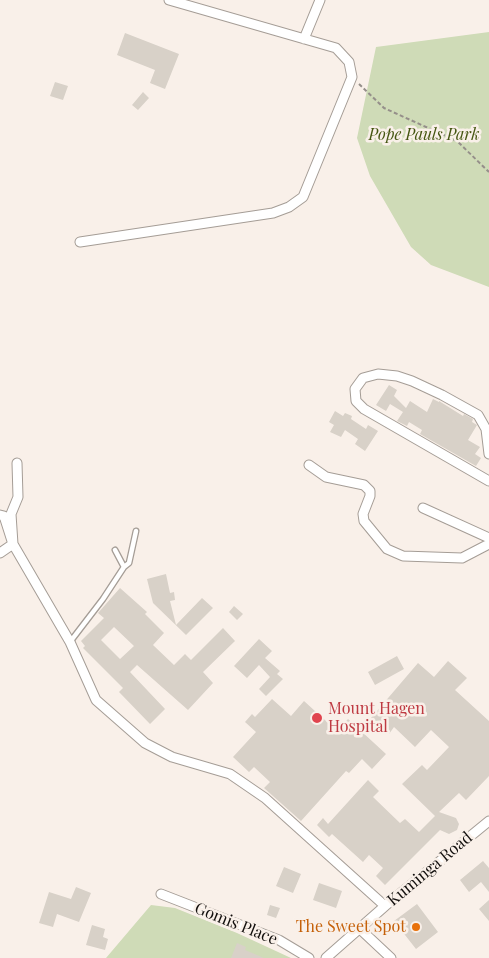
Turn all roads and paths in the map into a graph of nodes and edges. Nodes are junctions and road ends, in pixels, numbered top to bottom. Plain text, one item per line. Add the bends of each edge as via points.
1 (169, 0) edge
2 (320, 0) edge
3 (304, 39) junction
4 (352, 77) junction
5 (489, 172) edge
6 (80, 242) dead end
7 (489, 454) edge
8 (17, 463) dead end
9 (309, 465) dead end
10 (489, 481) edge
11 (423, 508) dead end
12 (0, 515) edge
13 (136, 531) dead end
14 (489, 538) edge
15 (13, 544) junction
16 (489, 544) edge
17 (115, 550) dead end
18 (0, 553) edge
19 (124, 567) junction
20 (70, 642) junction
21 (489, 821) edge
22 (161, 894) dead end
23 (385, 906) junction
24 (360, 929) junction
25 (309, 958) edge
26 (326, 958) edge
27 (391, 958) edge

1 - 3 street
2 - 3 street
3 - 4 street via 336,48 349,62
4 - 5 path via 384,108 457,141
4 - 6 street via 303,197 289,208
7 - 10 street via 486,429 478,415 442,395 397,376 378,374 363,378 355,389 356,401 364,409
8 - 15 street via 18,497 11,514
9 - 16 street via 326,477 364,485 370,496 363,514 364,521 387,548 403,556 462,558
11 - 14 street
12 - 15 street via 4,516
13 - 19 lane via 129,563
15 - 18 street
15 - 20 street
17 - 19 lane
19 - 20 lane
20 - 23 street via 96,700 145,743 172,757 230,774 265,798
21 - 23 street, Kuminga Road
22 - 25 street, Gomis Place via 279,940
23 - 24 street, Kuminga Road
24 - 26 street, Kuminga Road
24 - 27 street

